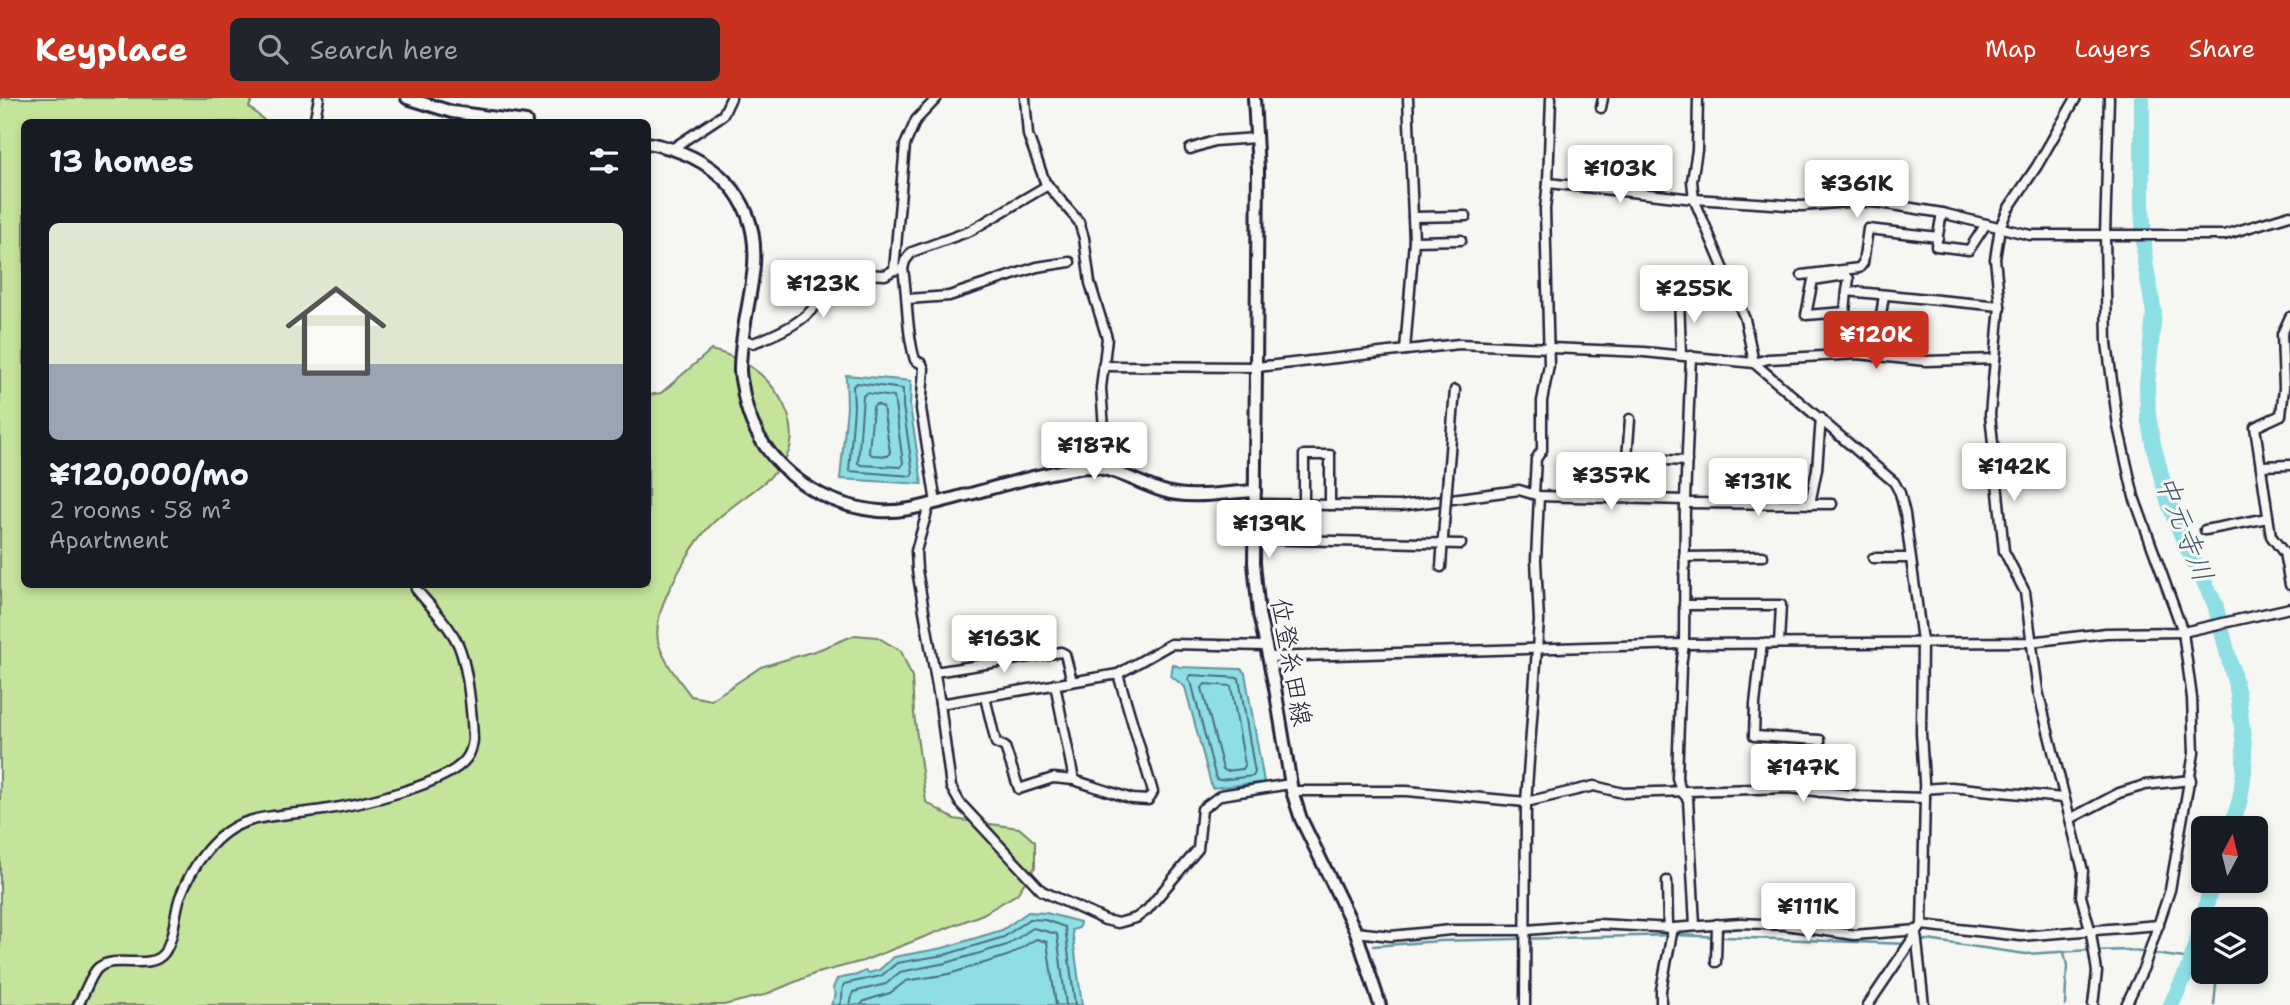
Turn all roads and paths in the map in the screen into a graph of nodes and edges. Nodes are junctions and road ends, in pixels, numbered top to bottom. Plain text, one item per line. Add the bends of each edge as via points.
1 (319, 98) edge
2 (407, 98) edge
3 (731, 98) edge
4 (937, 98) edge
5 (1025, 98) edge
6 (1254, 98) edge
7 (1408, 98) edge
8 (1551, 98) edge
9 (1603, 98) edge
10 (1698, 98) edge
11 (2076, 98) edge
12 (2109, 98) edge
13 (1601, 108) dead end
14 (315, 119) edge
15 (504, 119) edge
16 (1256, 138) junction
17 (651, 144) edge
18 (673, 148) junction
19 (1190, 149) dead end
20 (1548, 183) junction
21 (1048, 185) junction
22 (1694, 199) junction
23 (1942, 213) junction
24 (2290, 215) edge
25 (1466, 216) dead end
26 (1413, 217) junction
27 (1986, 224) junction
28 (2000, 228) junction
29 (2110, 235) junction
30 (1938, 237) junction
31 (1461, 240) dead end
32 (1414, 242) junction
33 (1070, 262) dead end
34 (898, 269) junction
35 (1802, 275) dead end
36 (1847, 291) junction
37 (1679, 295) dead end
38 (1884, 295) junction
39 (908, 299) junction
40 (2000, 306) junction
41 (2290, 317) edge
42 (743, 339) junction
43 (1550, 348) junction
44 (1405, 350) junction
45 (1686, 356) junction
46 (1875, 356) junction
47 (1995, 359) junction
48 (1754, 363) junction
49 (1103, 366) junction
50 (1257, 367) junction
51 (1455, 390) dead end
52 (1821, 418) junction
53 (1630, 419) dead end
54 (1687, 461) junction
55 (2290, 465) edge
56 (2261, 467) junction
57 (1107, 469) junction
58 (1255, 491) junction
59 (1536, 495) junction
60 (1685, 501) junction
61 (932, 504) junction
62 (1255, 504) junction
63 (1810, 504) junction
64 (1304, 505) junction
65 (1330, 505) junction
66 (1832, 505) dead end
67 (2268, 518) junction
68 (2205, 530) dead end
69 (1254, 539) junction
70 (1443, 543) junction
71 (1461, 544) dead end
72 (1763, 556) dead end
73 (1684, 557) junction
74 (1873, 558) dead end
75 (1910, 558) junction
76 (1441, 567) dead end
77 (2290, 585) edge
78 (416, 588) edge
79 (1684, 605) junction
80 (2290, 608) edge
81 (2187, 632) junction
82 (1922, 641) junction
83 (2030, 642) junction
84 (1762, 643) junction
85 (1779, 643) junction
86 (1684, 645) junction
87 (1537, 650) junction
88 (1267, 652) junction
89 (935, 671) junction
90 (1118, 674) junction
91 (1072, 681) junction
92 (1055, 684) junction
93 (985, 696) junction
94 (940, 704) junction
95 (1074, 780) junction
96 (2191, 780) junction
97 (1291, 788) junction
98 (1681, 791) junction
99 (1820, 792) junction
100 (1924, 793) junction
101 (2063, 798) junction
102 (1526, 802) junction
103 (2070, 819) junction
104 (1667, 881) dead end
105 (1717, 924) junction
106 (1695, 925) junction
107 (2159, 925) junction
108 (1670, 928) junction
109 (1919, 929) junction
110 (1527, 930) junction
111 (1356, 932) junction
112 (2091, 933) junction
113 (1716, 962) dead end
114 (78, 1005) edge
115 (1380, 1005) edge
116 (1525, 1005) edge
117 (1661, 1005) edge
118 (1868, 1005) edge
119 (1923, 1005) edge
120 (2093, 1005) edge
121 (2126, 1005) edge

1 - 14 street
2 - 15 street via 452,112
3 - 18 street via 723,115
4 - 34 street via 916,120 905,145
5 - 21 street via 1028,135
6 - 16 street, 位登糸田線
7 - 26 street
8 - 20 street
9 - 13 street
10 - 22 street
11 - 28 street
12 - 29 street
16 - 19 street via 1214,141
16 - 50 street, 位登糸田線
17 - 18 street
18 - 42 street via 725,178 745,209 754,266
20 - 22 street
20 - 43 street
21 - 34 street via 970,231 912,252
21 - 49 street via 1079,222 1084,238 1090,283 1107,338
22 - 23 street via 1802,206 1858,201
22 - 48 street via 1745,318
23 - 27 street
23 - 30 street
24 - 29 street via 2224,235
25 - 26 street
26 - 32 street
27 - 28 street
27 - 30 street via 1969,250 1936,247
28 - 29 street via 2030,235
28 - 40 street via 1995,259
29 - 81 street via 2106,343 2118,426 2134,496
30 - 35 street via 1868,229 1863,263 1858,268
31 - 32 street
32 - 44 street
33 - 39 street via 1037,267 949,296
34 - 39 street
34 - 42 street via 885,275 835,274 817,307 791,327 753,343
36 - 36 street via 1845,312 1806,315 1813,280 1846,275
36 - 38 street
37 - 45 street
38 - 40 street
38 - 46 street
39 - 61 street via 909,343 924,369 921,409
40 - 47 street
41 - 56 street via 2282,334 2281,415 2255,428
42 - 61 street via 740,372 754,428 795,479 854,507 883,511
43 - 44 street via 1459,344
43 - 45 street
43 - 59 street
44 - 50 street
45 - 48 street
45 - 54 street
46 - 47 street via 1926,361
46 - 48 street via 1804,356
47 - 83 street via 1990,414 2004,551 2025,592
48 - 52 street
49 - 50 street
49 - 57 street
50 - 58 street, 位登糸田線
51 - 70 street, bridge
52 - 63 street
52 - 75 street via 1894,482 1905,514
53 - 54 street via 1627,458
54 - 60 street
55 - 56 street
56 - 67 street
57 - 58 street via 1173,493
57 - 61 street via 1077,468
58 - 62 street, 位登糸田線
59 - 60 street
59 - 65 street via 1519,490 1400,506
59 - 87 street
60 - 63 street
60 - 73 street
61 - 89 street via 916,551
62 - 64 street
62 - 69 street, 位登糸田線
63 - 66 street
64 - 65 street
64 - 65 street via 1304,455 1329,455
67 - 68 street
67 - 77 street via 2271,536 2284,553
69 - 70 street
69 - 88 street, 位登糸田線 via 1259,614
70 - 71 street
70 - 76 street
72 - 73 street
73 - 79 street
74 - 75 street
75 - 82 street
78 - 114 street via 447,625 463,660 473,740 465,761 443,778 408,789 236,826 204,853 180,898 164,952 157,959 104,964 96,969
79 - 85 street via 1781,604
79 - 86 street
80 - 81 street
81 - 83 street via 2106,633
81 - 96 street via 2194,753
82 - 83 street
82 - 85 street
82 - 100 street
83 - 101 street
84 - 85 street
84 - 86 street
84 - 99 street via 1754,736 1820,740
86 - 87 street
86 - 98 street via 1677,778
87 - 88 street
87 - 102 street
88 - 90 street via 1171,644
88 - 97 street, 位登糸田線
89 - 91 street via 1061,652
89 - 94 street
90 - 91 street
90 - 95 street via 1151,798 1132,799
91 - 92 street
92 - 93 street
92 - 95 street
93 - 94 street
93 - 95 street via 996,743 1005,747 1019,789 1053,778
94 - 97 street via 951,787 960,803 1042,891 1105,920 1118,923 1147,909 1198,849 1202,809 1221,795
96 - 103 street via 2119,793
96 - 107 street
97 - 102 street via 1407,791
97 - 111 street, 位登糸田線 via 1301,819
98 - 99 street via 1788,788
98 - 102 street via 1623,793 1594,786
98 - 106 street via 1688,799
99 - 100 street
100 - 101 street via 1951,787
100 - 109 street
101 - 103 street
102 - 110 street
103 - 112 street
104 - 108 street
105 - 106 street
105 - 109 street via 1785,925 1854,935
105 - 113 street
106 - 108 street
107 - 112 street
107 - 121 street
108 - 110 street via 1598,924
108 - 117 street
109 - 112 street via 2021,936
109 - 118 street
109 - 119 street
110 - 111 street via 1391,936
110 - 116 street
111 - 115 street, 位登糸田線
112 - 120 street via 2097,972

